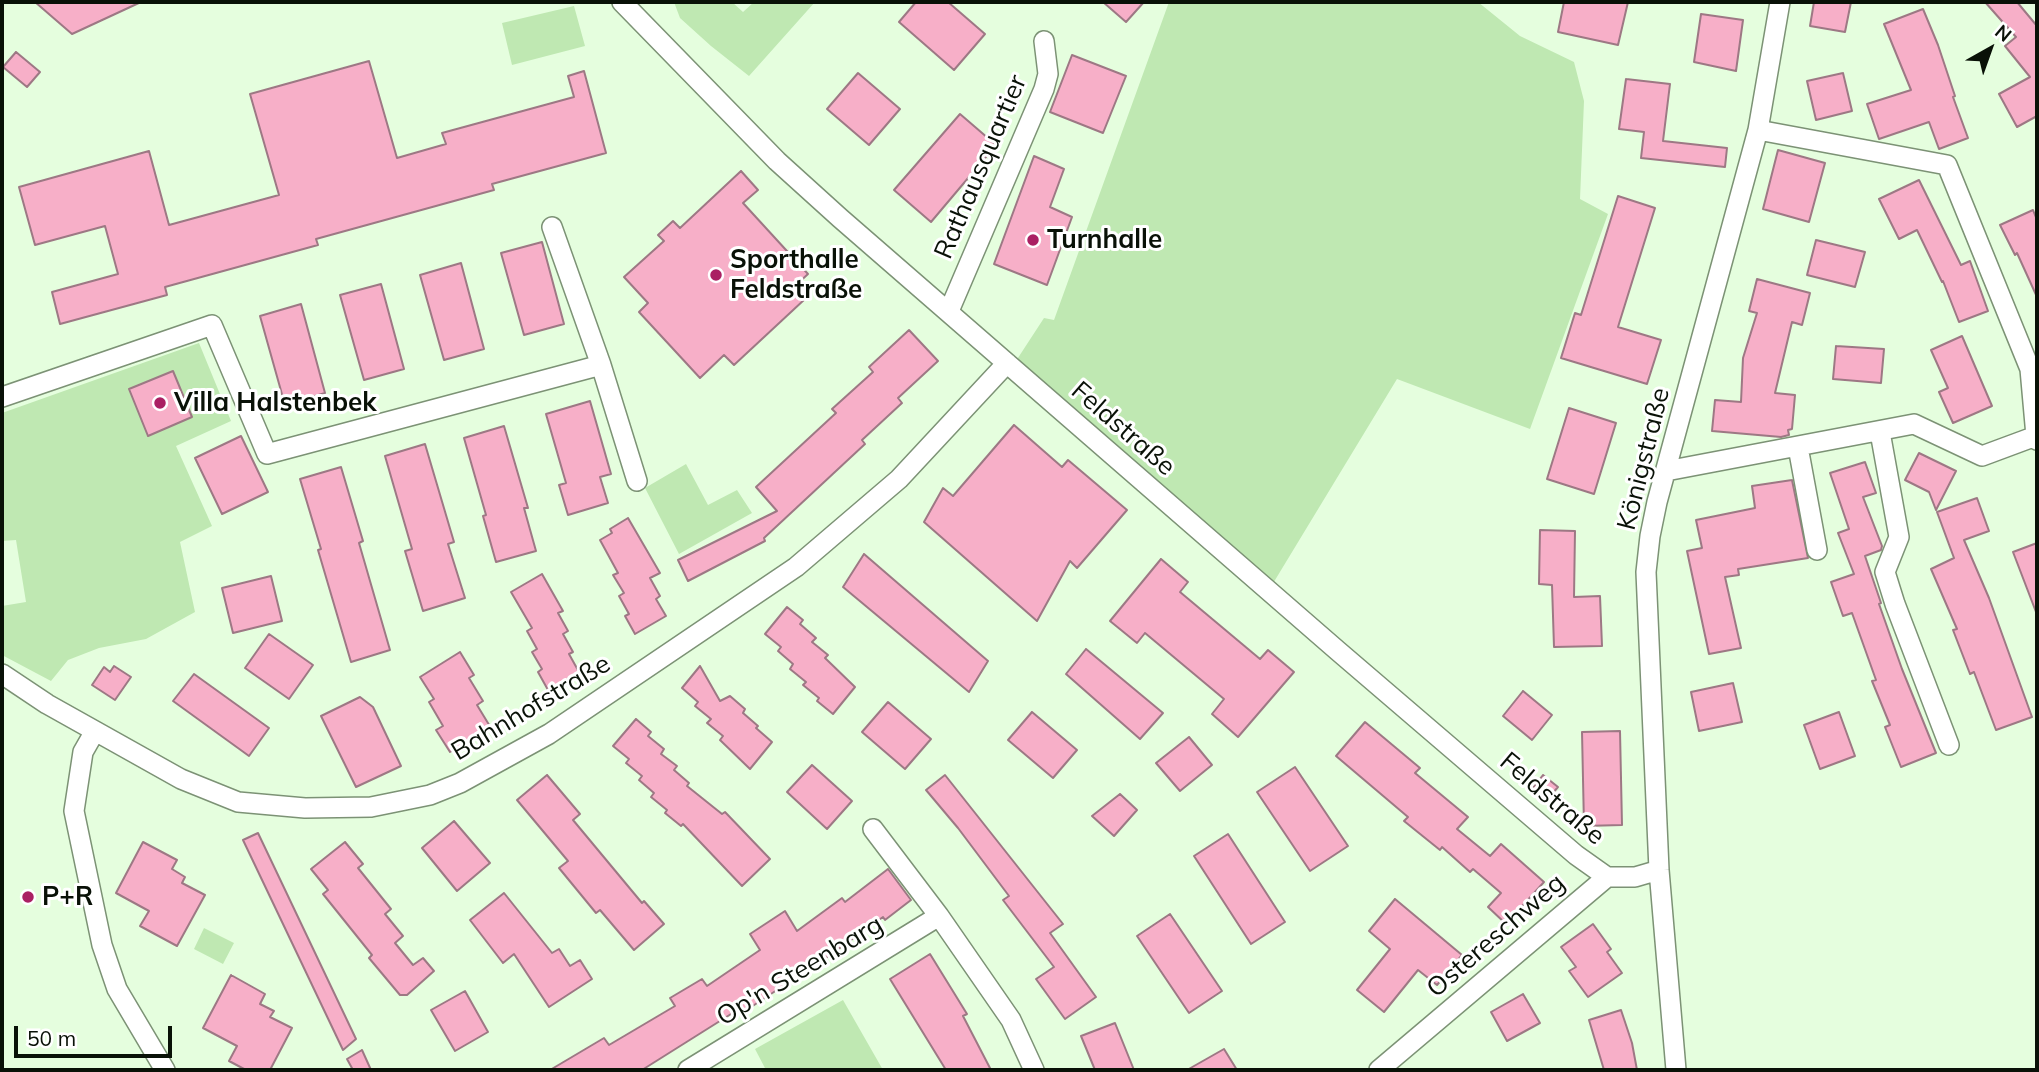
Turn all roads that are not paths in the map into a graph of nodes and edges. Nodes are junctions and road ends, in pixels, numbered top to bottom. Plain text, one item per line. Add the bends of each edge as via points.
1 (622, 2) edge
2 (1780, 2) edge
3 (1044, 41) dead end
4 (1758, 130) junction
5 (552, 227) dead end
6 (949, 311) junction
7 (1007, 363) junction
8 (601, 365) junction
9 (2, 397) edge
10 (1880, 432) junction
11 (2037, 438) edge
12 (1798, 447) junction
13 (1666, 471) junction
14 (637, 481) dead end
15 (1817, 550) dead end
16 (2, 674) edge
17 (95, 731) junction
18 (1949, 745) dead end
19 (873, 829) dead end
20 (1659, 870) junction
21 (1607, 877) junction
22 (939, 916) junction
23 (165, 1070) edge
24 (688, 1070) edge
25 (1034, 1070) edge
26 (1379, 1070) edge
27 (1676, 1070) edge

1 - 6 street, Feldstraße via 777,161
2 - 4 street, Königstraße
3 - 6 street, Rathausquartier via 1048,74 1044,89
4 - 11 street via 1845,154 1947,165 2030,369
4 - 13 street, Königstraße
5 - 8 street
6 - 7 street, Feldstraße
7 - 17 street, Bahnhofstraße via 899,479 796,567 527,747 460,783 430,795 371,807 238,802 181,779
7 - 21 street, Feldstraße
8 - 9 street via 267,454 212,325
8 - 14 street
10 - 11 street via 1914,424 1982,456
10 - 12 street
10 - 18 street via 1899,537 1885,572
12 - 13 street
12 - 15 street
13 - 20 street, Königstraße via 1646,572
16 - 17 street, Bahnhofstraße
17 - 23 street via 83,752 74,811 102,945 117,989
19 - 22 street
20 - 21 street, Ostereschweg via 1635,877
20 - 27 street, Königstraße
21 - 26 street, Ostereschweg
22 - 24 street, Op'n Steenbarg
22 - 25 street via 1011,1020

